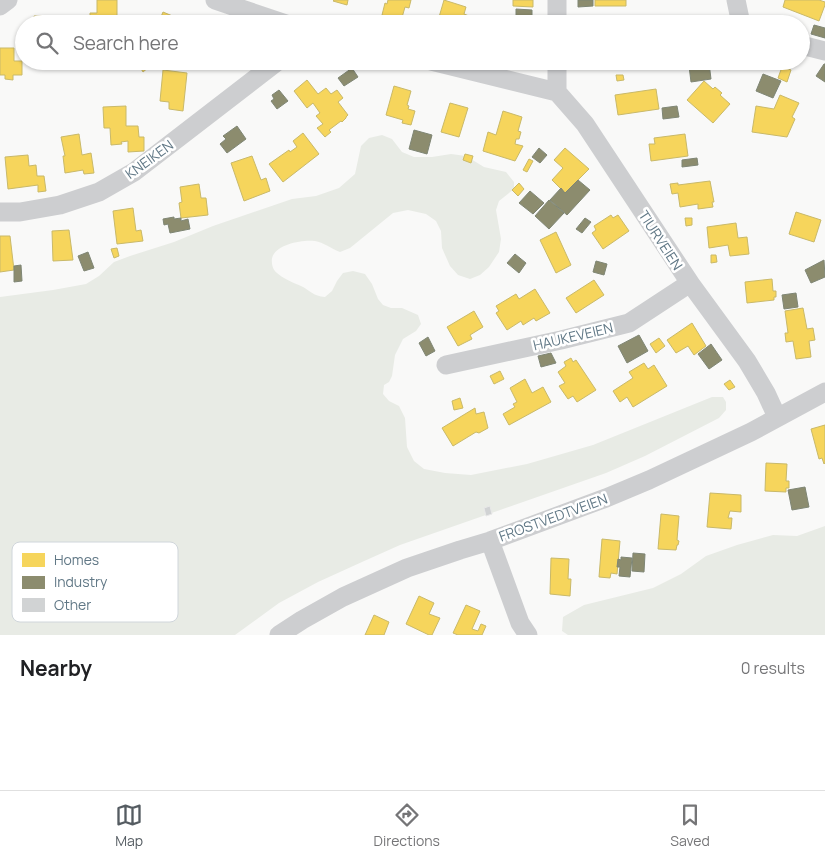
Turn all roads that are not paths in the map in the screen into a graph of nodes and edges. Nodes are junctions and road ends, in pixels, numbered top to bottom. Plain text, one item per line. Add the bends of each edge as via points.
1 (8, 0) edge
2 (215, 0) edge
3 (557, 0) edge
4 (736, 0) edge
5 (0, 6) edge
6 (259, 15) edge
7 (557, 15) edge
8 (739, 15) edge
9 (810, 47) edge
10 (825, 51) edge
11 (266, 70) edge
12 (468, 70) edge
13 (557, 70) edge
14 (557, 92) junction
15 (0, 212) edge
16 (690, 283) junction
17 (446, 365) dead end
18 (825, 392) edge
19 (778, 417) junction
20 (490, 541) junction
21 (279, 635) edge
22 (528, 635) edge

1 - 5 street
2 - 6 street
3 - 7 street
4 - 8 street
9 - 10 street
11 - 15 street, KNEIKEN via 134,172 99,192 60,205
12 - 14 street
13 - 14 street
14 - 16 street, TIURVEIEN via 585,124
16 - 17 street, HAUKEVEIEN via 629,323
16 - 19 street, TIURVEIEN via 747,362
18 - 19 street, FROSTVEDTVEIEN
19 - 20 street, FROSTVEDTVEIEN via 649,480
20 - 21 street, FROSTVEDTVEIEN via 407,568 373,583
20 - 22 street via 520,623

